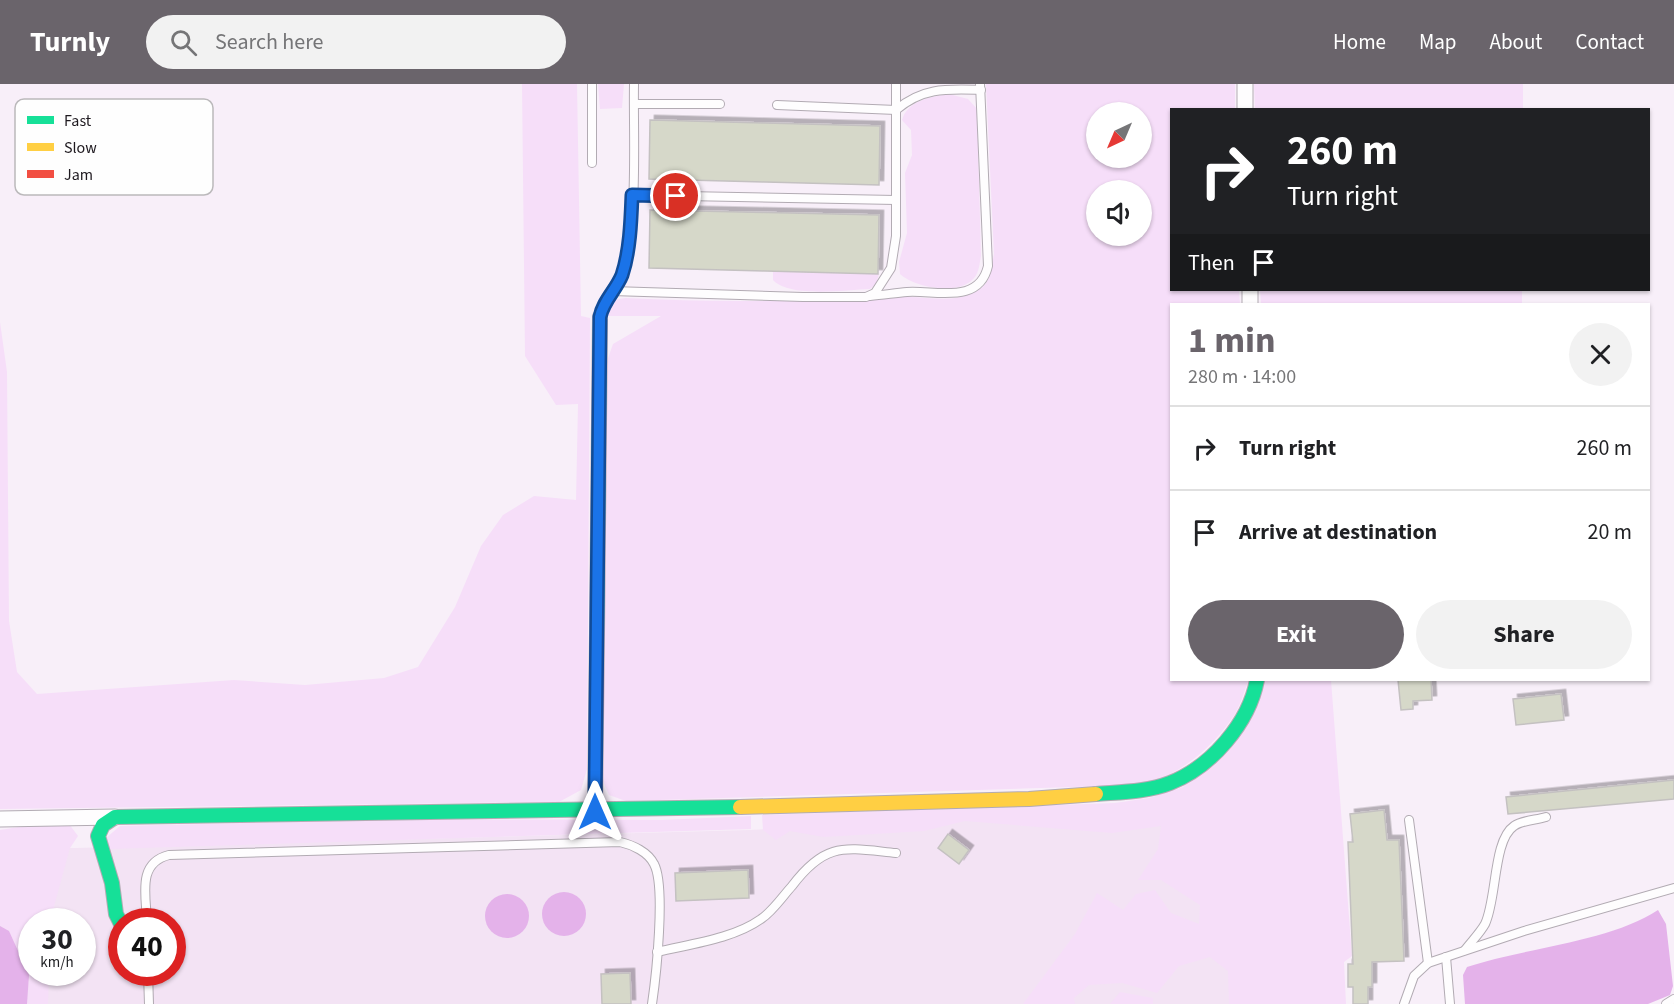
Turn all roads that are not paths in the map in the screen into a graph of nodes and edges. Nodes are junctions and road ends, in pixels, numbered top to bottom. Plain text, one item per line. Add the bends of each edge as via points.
1 (592, 84) edge
2 (634, 84) edge
3 (896, 84) edge
4 (1245, 84) edge
5 (981, 87) edge
6 (634, 104) junction
7 (720, 104) dead end
8 (777, 105) dead end
9 (1245, 108) edge
10 (896, 110) junction
11 (592, 163) dead end
12 (632, 195) junction
13 (896, 200) junction
14 (612, 291) junction
15 (866, 297) junction
16 (600, 317) joint
17 (1257, 681) edge
18 (595, 812) junction
19 (115, 817) junction
20 (1546, 817) dead end
21 (0, 819) edge
22 (1409, 820) dead end
23 (896, 853) dead end
24 (1674, 888) edge
25 (115, 908) edge
26 (146, 908) edge
27 (1464, 951) junction
28 (657, 952) junction
29 (1446, 957) junction
30 (1428, 963) junction
31 (148, 986) edge
32 (1674, 999) edge
33 (149, 1004) edge
34 (652, 1004) edge
35 (1404, 1004) edge
36 (1450, 1004) edge
37 (1666, 1004) edge

1 - 11 lane
2 - 6 lane
3 - 10 lane
4 - 9 street
5 - 10 lane via 938,89 909,99
5 - 15 lane via 986,275 970,289 952,295 908,292
6 - 7 lane
6 - 12 lane
8 - 10 lane
10 - 13 lane
12 - 13 lane
12 - 14 lane via 621,275
13 - 15 lane via 891,268 883,284
14 - 15 lane
14 - 16 lane
16 - 18 street
17 - 18 street via 1243,720 1215,754 1171,783 1144,790 1029,799
18 - 19 street
19 - 21 street
19 - 25 street via 103,825 98,836
20 - 27 lane via 1515,825 1506,834 1485,924
22 - 30 lane
23 - 28 lane via 849,848 829,851 812,862 760,920 734,932
24 - 27 lane
26 - 28 lane via 148,866 169,855 620,842 632,845 654,864 659,887
27 - 29 lane
28 - 34 lane
29 - 30 lane
29 - 36 lane
30 - 35 lane via 1414,976
31 - 33 lane
32 - 37 lane

